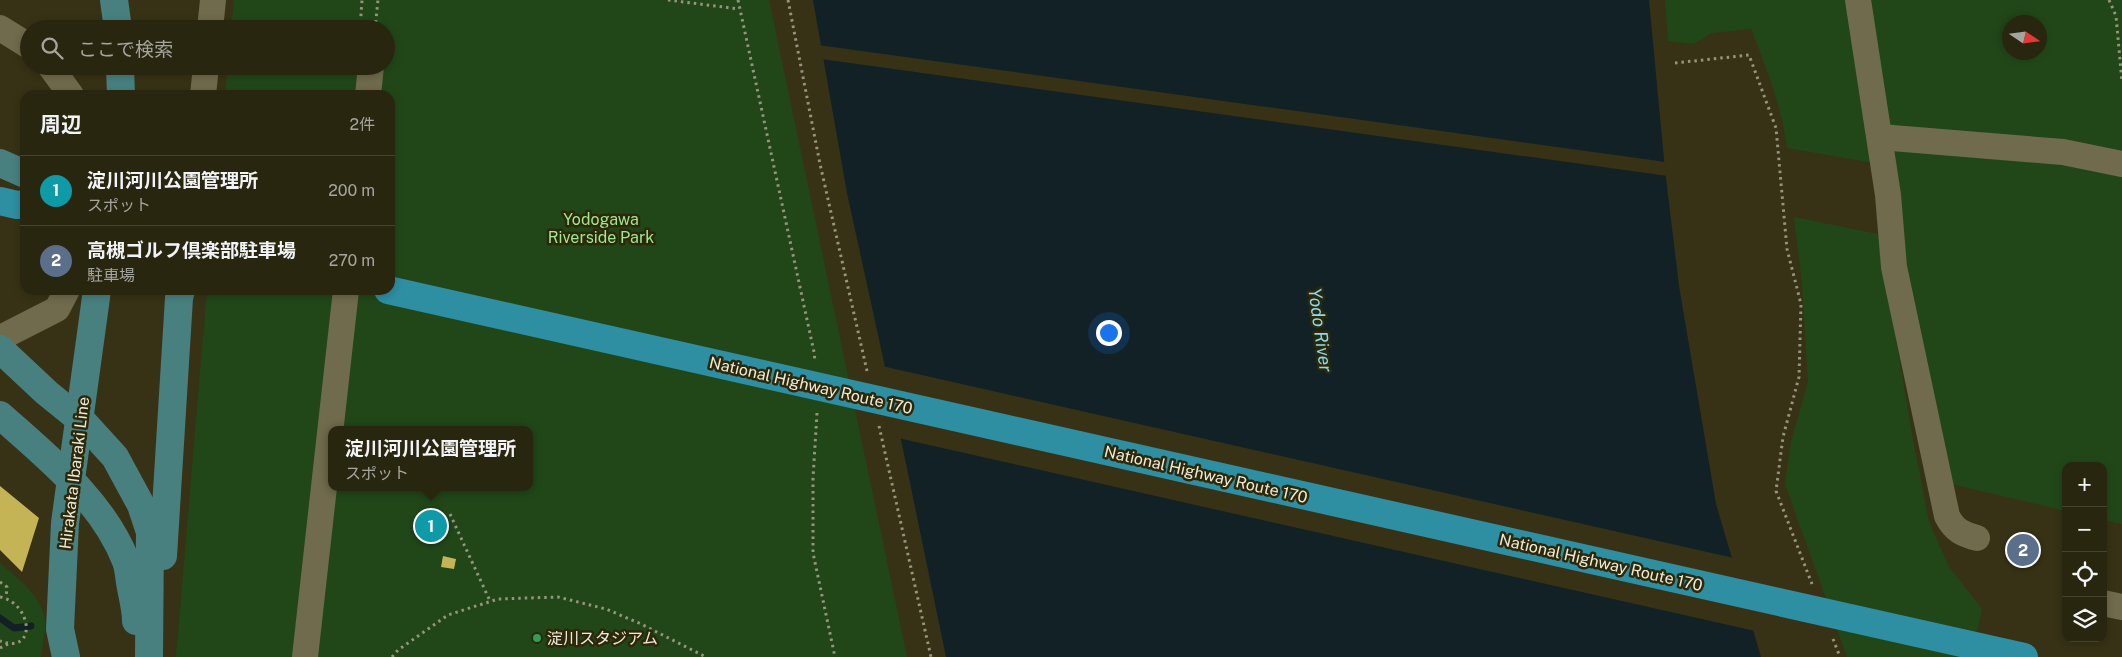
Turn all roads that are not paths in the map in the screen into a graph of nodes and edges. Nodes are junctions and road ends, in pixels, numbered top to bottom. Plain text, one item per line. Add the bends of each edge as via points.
1 (114, 0) edge
2 (213, 0) edge
3 (1858, 0) edge
4 (117, 20) edge
5 (211, 20) edge
6 (0, 28) edge
7 (20, 40) edge
8 (57, 75) edge
9 (120, 75) edge
10 (205, 75) edge
11 (370, 75) edge
12 (67, 90) edge
13 (121, 90) edge
14 (204, 90) edge
15 (369, 90) edge
16 (1880, 137) junction
17 (0, 163) edge
18 (2122, 164) edge
19 (20, 172) edge
20 (395, 292) edge
21 (65, 295) edge
22 (96, 295) edge
23 (180, 295) edge
24 (345, 295) edge
25 (0, 344) edge
26 (0, 349) edge
27 (0, 415) edge
28 (331, 426) edge
29 (328, 451) edge
30 (1977, 538) dead end
31 (2107, 604) edge
32 (2122, 607) edge
33 (144, 655) edge
34 (66, 657) edge
35 (305, 657) edge
36 (2024, 657) edge

1 - 4 main road
2 - 5 street
3 - 16 street
6 - 7 street
8 - 12 street
9 - 13 main road
10 - 14 street
11 - 15 street
16 - 18 street via 2062,152
16 - 30 street via 1894,267 1946,516 1952,527
17 - 19 main road
20 - 36 highway, National Highway Route 170
21 - 25 street via 57,310 8,334
22 - 34 main road, Hirakata Ibaraki Line via 65,523 60,629
23 - 33 main road via 164,552
24 - 28 street
26 - 33 main road via 84,423 115,457 142,504 150,532
27 - 33 main road via 56,465 90,501 109,531 126,562
29 - 35 street
31 - 32 street

